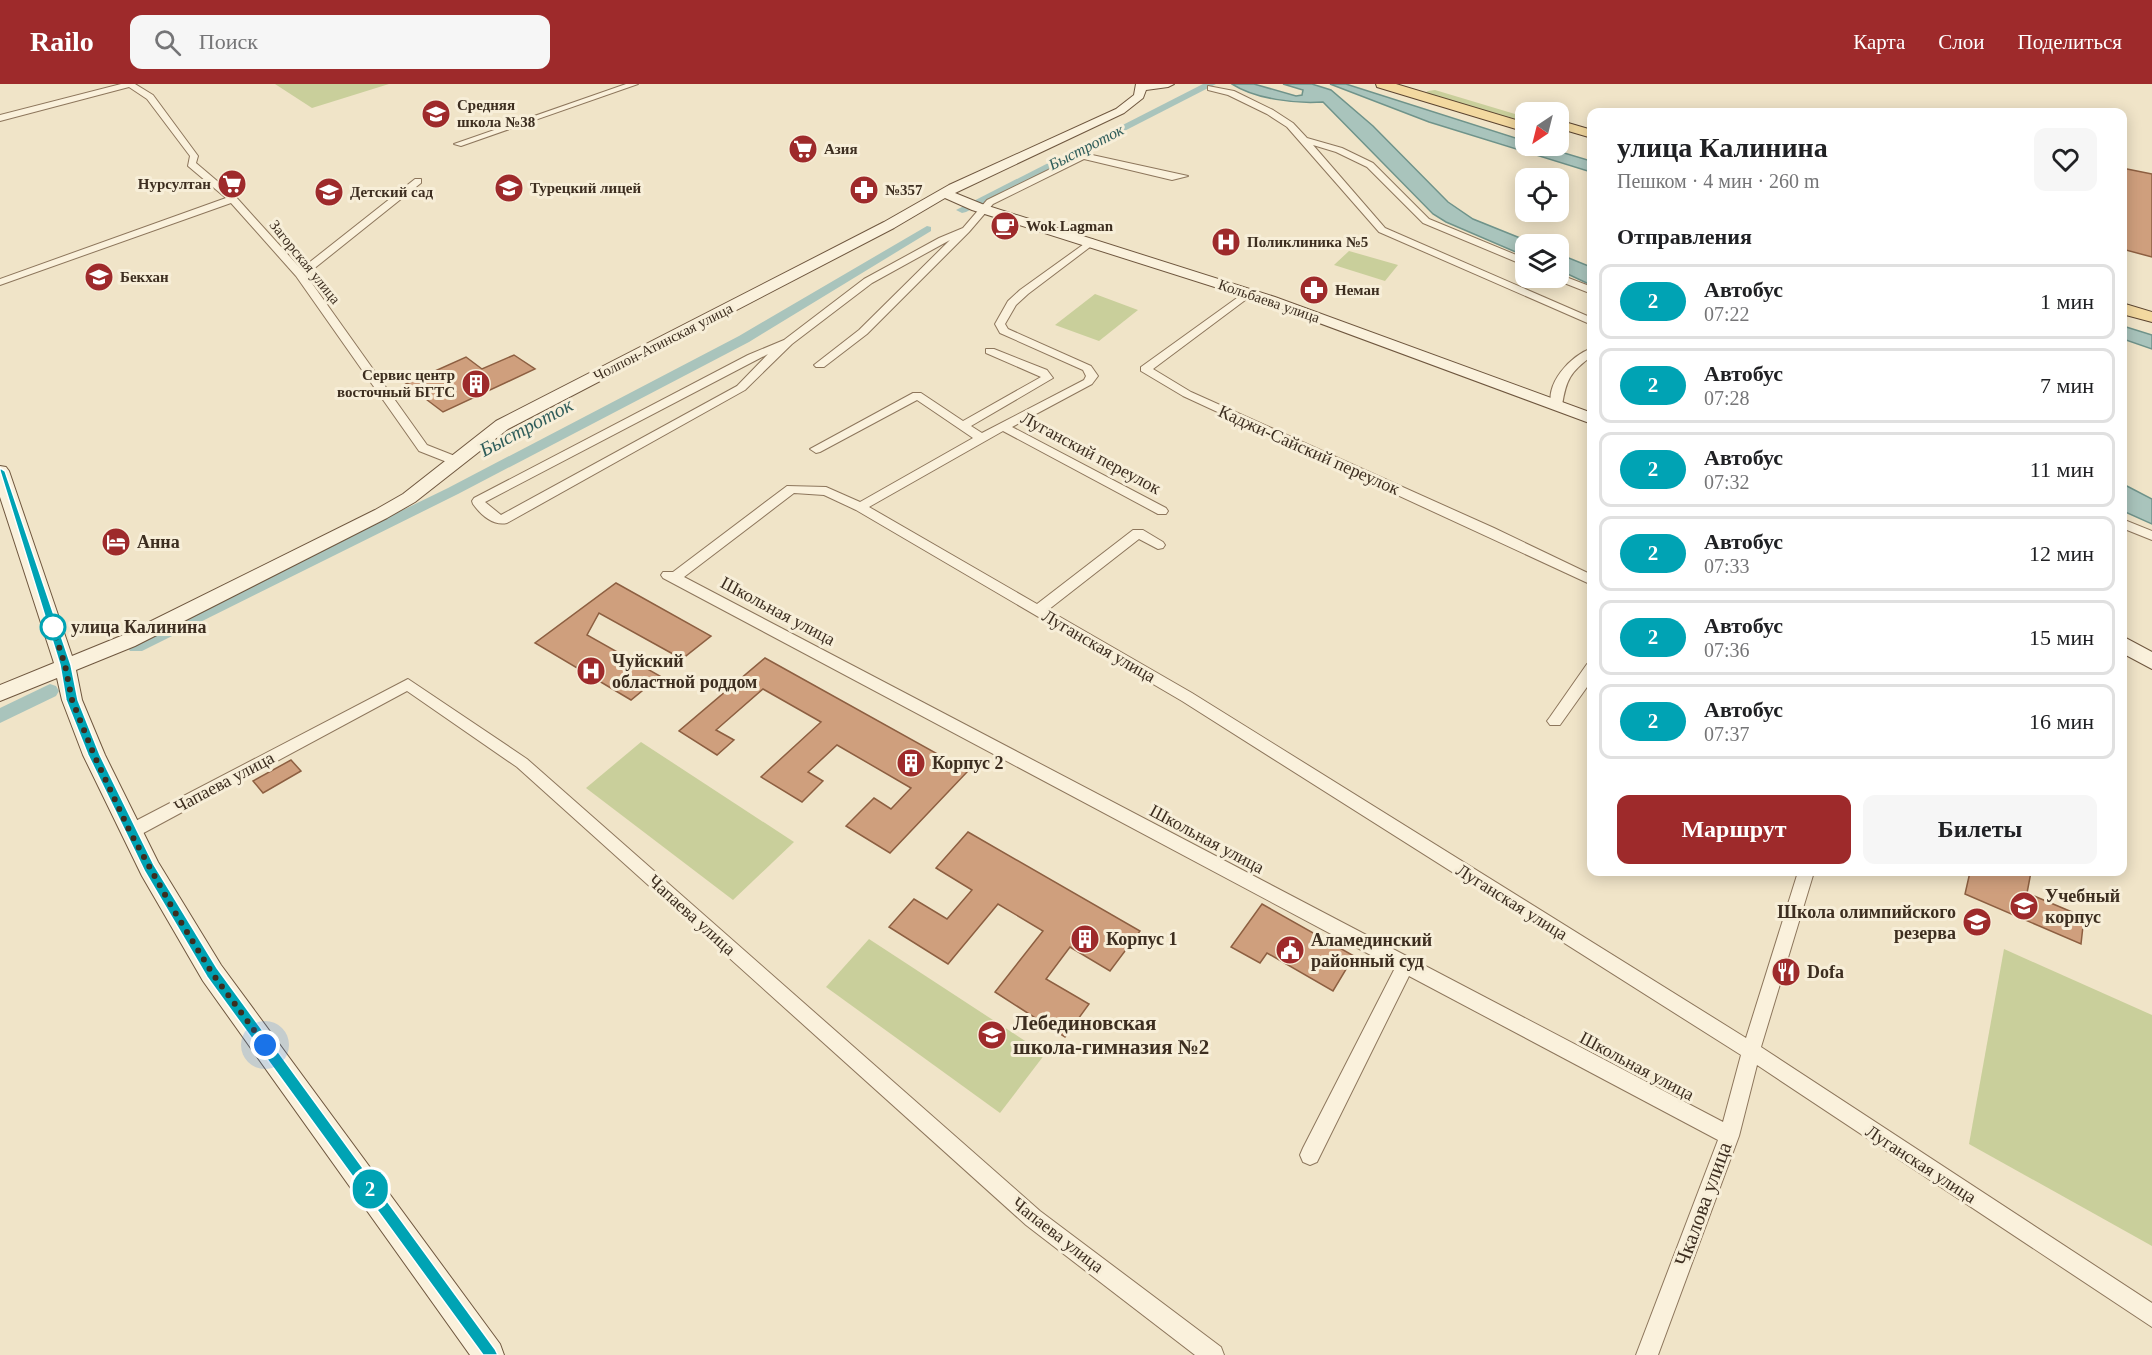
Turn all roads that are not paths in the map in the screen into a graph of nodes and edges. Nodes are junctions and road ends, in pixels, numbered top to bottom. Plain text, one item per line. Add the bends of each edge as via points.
1 (130, 84) edge
2 (634, 84) edge
3 (1168, 84) edge
4 (1382, 84) edge
5 (1426, 84) edge
6 (1142, 85) edge
7 (1210, 88) dead end
8 (1413, 94) junction
9 (1515, 111) edge
10 (0, 118) edge
11 (1515, 125) edge
12 (1569, 127) edge
13 (1587, 133) edge
14 (1304, 140) junction
15 (1569, 140) edge
16 (458, 144) dead end
17 (1587, 146) edge
18 (1183, 176) dead end
19 (418, 181) dead end
20 (951, 197) junction
21 (233, 199) junction
22 (981, 208) junction
23 (966, 230) junction
24 (1091, 242) junction
25 (1515, 258) edge
26 (300, 274) junction
27 (1569, 281) edge
28 (0, 282) edge
29 (1569, 284) edge
30 (1587, 289) edge
31 (1248, 293) junction
32 (2127, 294) edge
33 (1587, 296) edge
34 (2152, 301) edge
35 (2127, 310) edge
36 (2152, 317) edge
37 (1587, 320) edge
38 (788, 342) junction
39 (990, 351) dead end
40 (1587, 354) edge
41 (820, 365) dead end
42 (1556, 406) junction
43 (1587, 417) edge
44 (962, 426) junction
45 (1003, 427) junction
46 (981, 438) junction
47 (816, 449) dead end
48 (456, 461) junction
49 (0, 471) edge
50 (860, 507) junction
51 (1162, 511) dead end
52 (2127, 525) edge
53 (2152, 536) edge
54 (1158, 545) dead end
55 (671, 577) joint
56 (1587, 580) edge
57 (1038, 610) junction
58 (2127, 646) edge
59 (2152, 662) edge
60 (65, 665) junction
61 (1587, 675) edge
62 (0, 693) edge
63 (1555, 721) dead end
64 (130, 832) junction
65 (1805, 876) edge
66 (1405, 966) junction
67 (1751, 1051) junction
68 (1729, 1136) junction
69 (1310, 1155) dead end
70 (2152, 1316) edge
71 (489, 1355) edge
72 (1213, 1355) edge
73 (1647, 1355) edge

1 - 10 street
1 - 21 street, Загорская улица via 150,97 194,156 191,164
2 - 16 street
3 - 6 main road, Чолпон-Атинская улица
4 - 8 main road
5 - 8 main road
5 - 9 main road
6 - 20 main road, Чолпон-Атинская улица via 1135,100 1120,111
7 - 14 street via 1231,93 1270,112
8 - 11 main road
12 - 13 main road
14 - 25 street via 1339,150 1370,165 1426,221
14 - 37 street via 1382,230
15 - 17 main road
18 - 22 street via 1172,177 1083,156
19 - 26 street
20 - 22 main road, Кольбаева улица
20 - 48 main road, Чолпон-Атинская улица via 502,425
21 - 26 street, Загорская улица
21 - 28 street
22 - 23 street
22 - 24 main road, Кольбаева улица
23 - 38 street via 868,281
23 - 41 street via 863,332
24 - 31 main road, Кольбаева улица
24 - 45 street via 1024,292 1000,324 1004,331 1087,368 1092,376 1088,382
26 - 48 street, Загорская улица via 423,448
27 - 30 street
29 - 33 street
31 - 42 main road, Кольбаева улица
31 - 56 street, Каджи-Сайский переулок via 1145,369 1187,394
32 - 34 main road
35 - 36 main road
38 - 38 street via 741,388 521,510 502,520 480,507 478,501 752,357
39 - 44 street via 1043,372 1047,378
40 - 42 street via 1561,377
42 - 43 main road, Кольбаева улица
44 - 46 street
44 - 47 street via 916,395
45 - 46 street
45 - 51 street, Луганский переулок
46 - 50 street
48 - 60 main road, Чолпон-Атинская улица via 381,514 128,641
49 - 60 main road
50 - 55 street, Луганская улица via 826,491 791,489
50 - 57 street, Луганская улица
52 - 53 street
54 - 57 street via 1138,533
55 - 66 street, Школьная улица
57 - 67 street, Луганская улица via 1187,697
58 - 59 main road
60 - 62 main road, Чолпон-Атинская улица
60 - 64 main road via 72,700
61 - 63 street
64 - 71 main road via 212,973
64 - 72 street, Чапаева улица via 408,684 522,763 1033,1218
65 - 67 street
66 - 68 street, Школьная улица
66 - 69 street
67 - 68 street, Чкалова улица
67 - 70 street, Луганская улица
68 - 73 street, Чкалова улица

